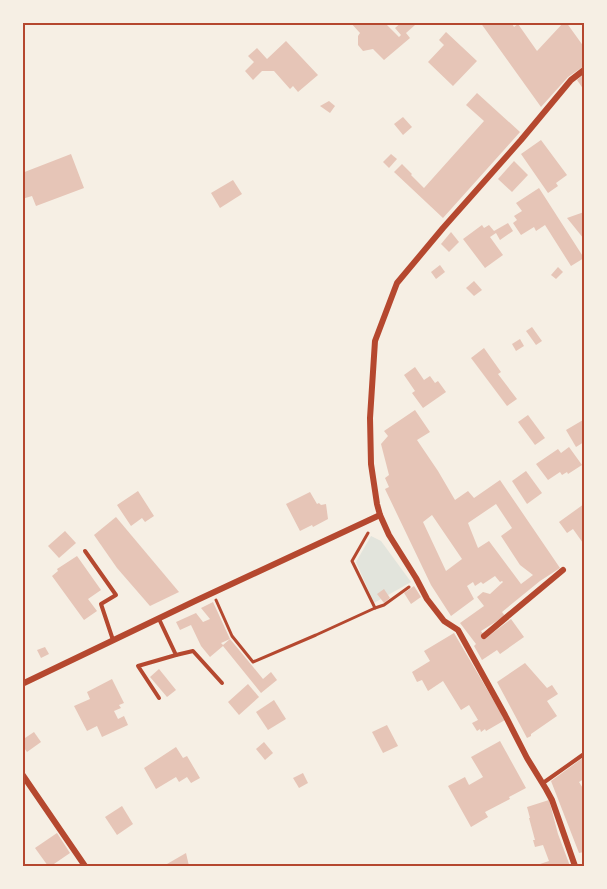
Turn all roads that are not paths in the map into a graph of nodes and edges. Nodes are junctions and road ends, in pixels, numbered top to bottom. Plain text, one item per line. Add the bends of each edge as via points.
1 (585, 70) edge
2 (380, 515) junction
3 (85, 551) dead end
4 (562, 570) dead end
5 (159, 618) junction
6 (484, 636) dead end
7 (113, 640) junction
8 (176, 656) junction
9 (222, 683) dead end
10 (22, 684) edge
11 (159, 698) dead end
12 (585, 754) edge
13 (22, 774) edge
14 (542, 784) junction
15 (85, 867) edge
16 (575, 867) edge

1 - 2 street via 571,80 397,283 375,341 372,370 371,464
2 - 5 street
2 - 14 street via 427,598 470,645
3 - 7 lane via 116,595 100,604
4 - 6 street
5 - 7 street
5 - 8 lane
7 - 10 street
8 - 9 lane via 193,651
8 - 11 lane via 138,666
12 - 14 lane
13 - 15 street
14 - 16 street via 552,800

